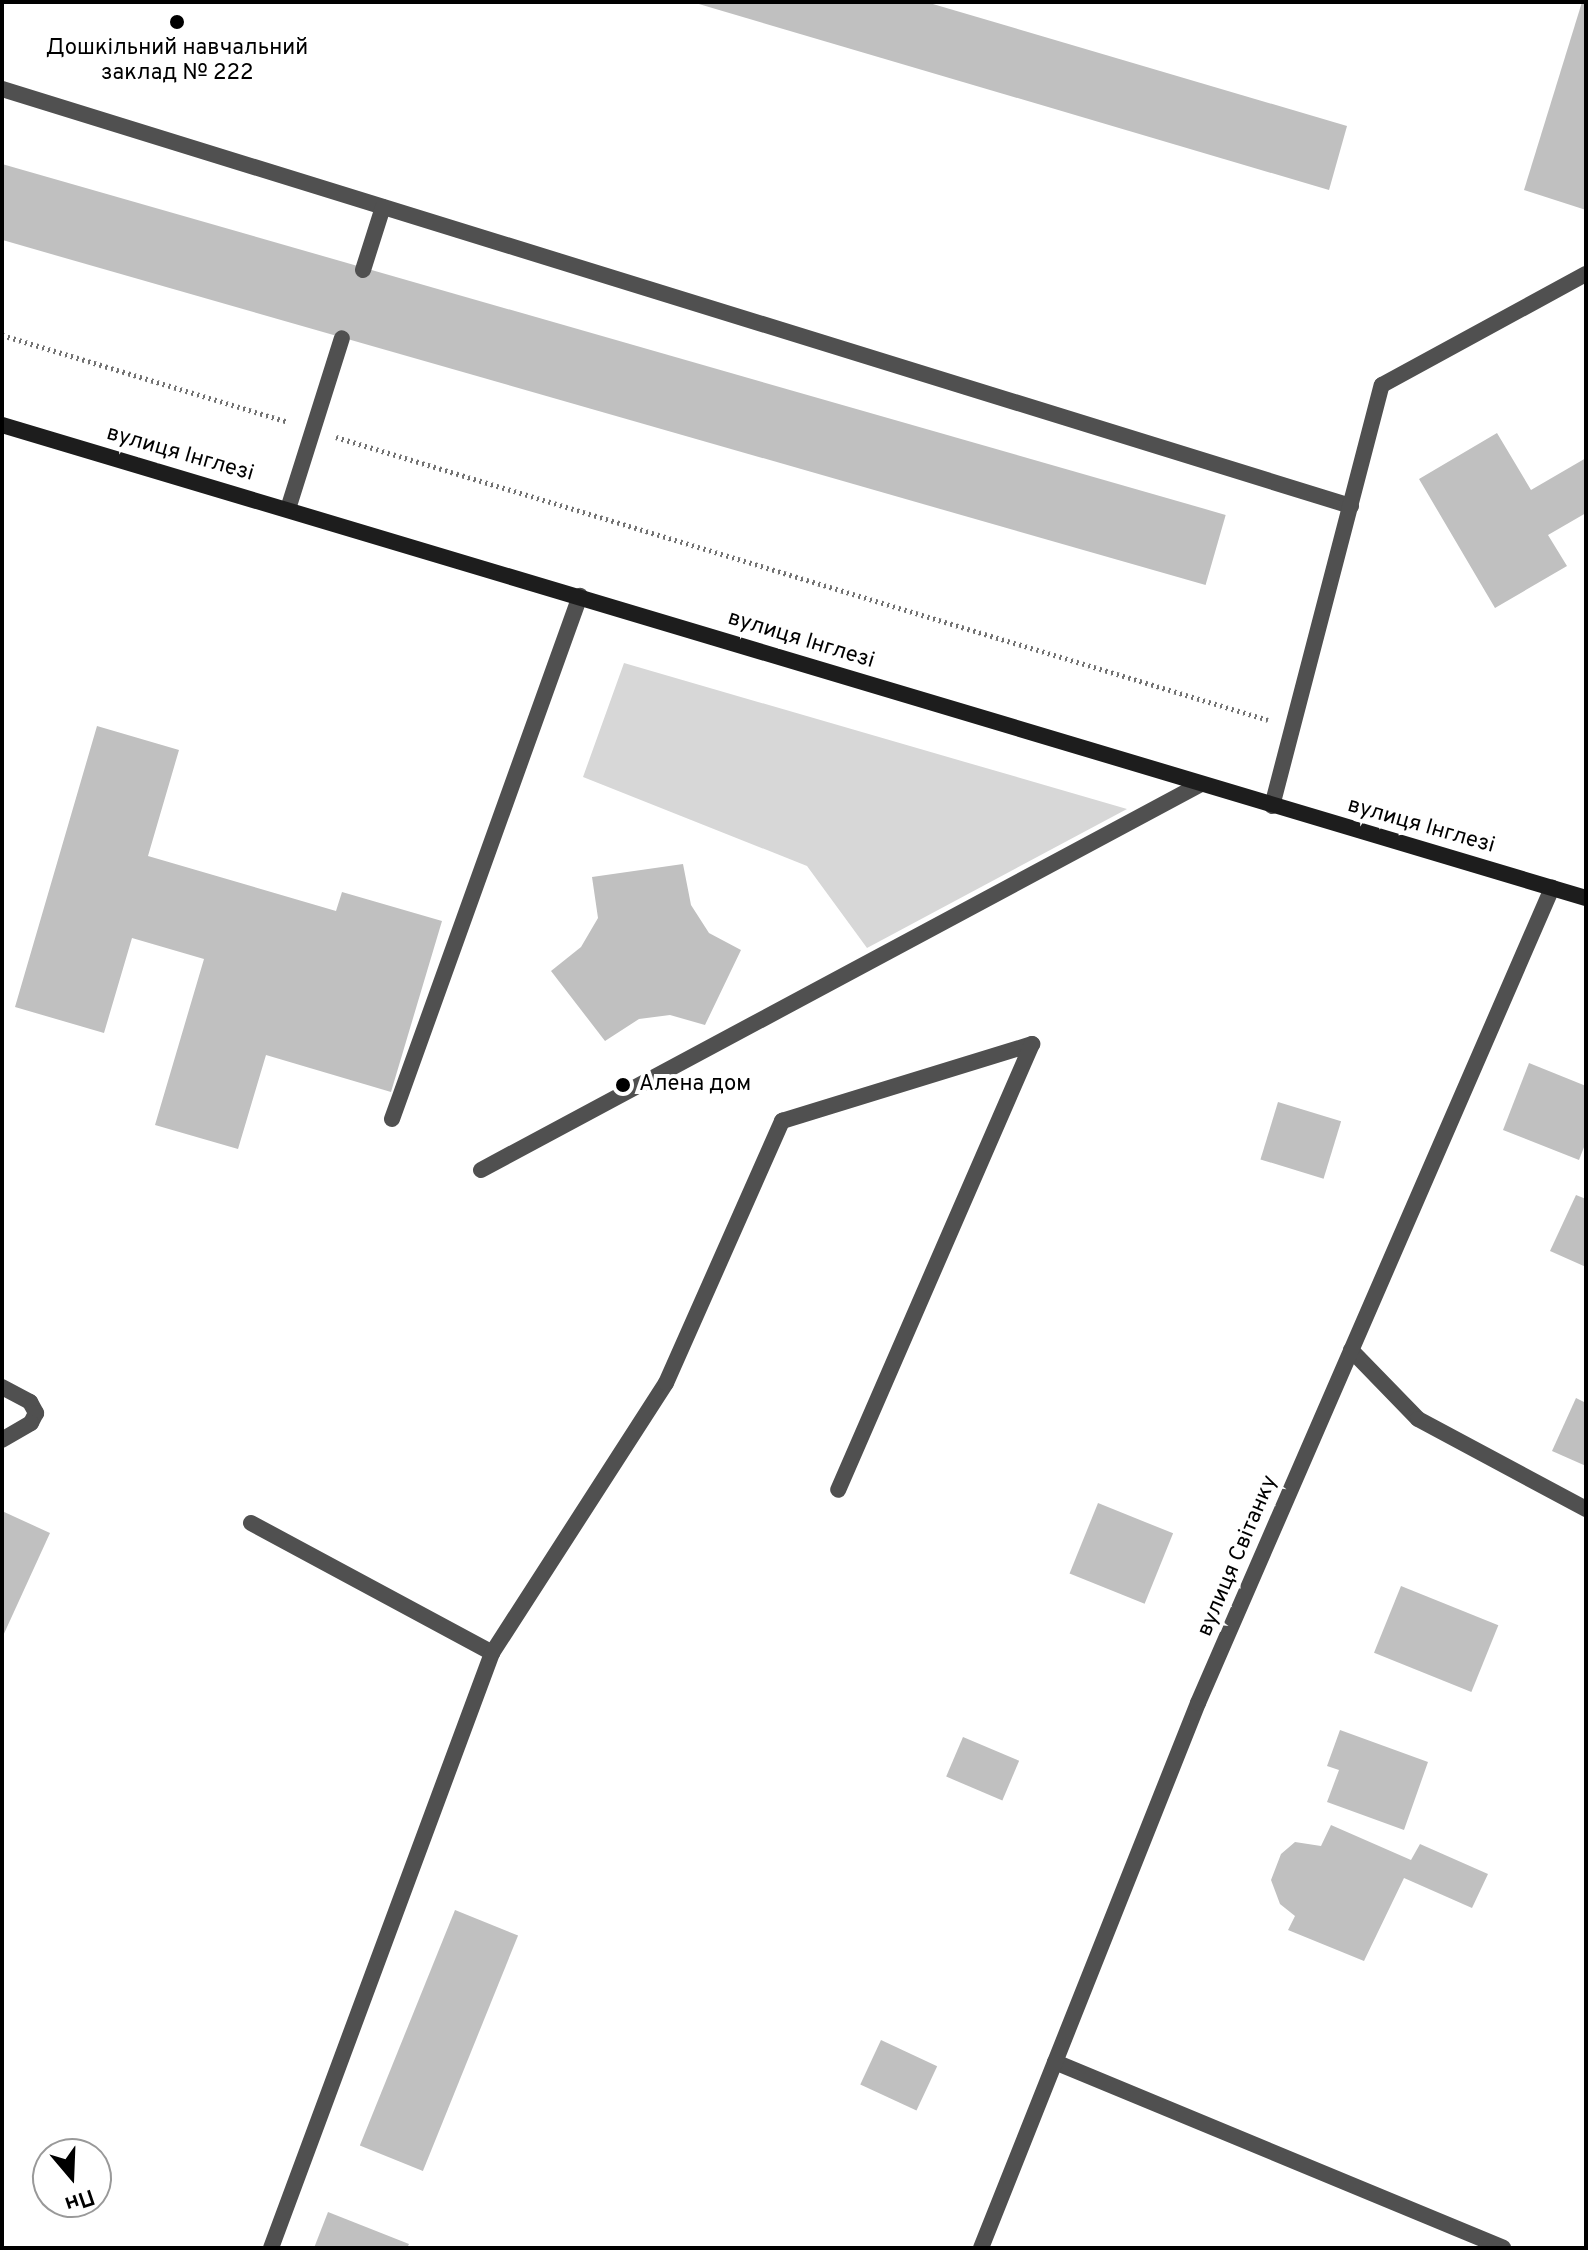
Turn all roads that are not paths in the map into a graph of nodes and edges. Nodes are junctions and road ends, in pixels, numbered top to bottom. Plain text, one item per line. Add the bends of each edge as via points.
1 (2, 89) edge
2 (383, 207) junction
3 (363, 270) dead end
4 (1586, 274) edge
5 (342, 338) dead end
6 (2, 425) edge
7 (1351, 506) junction
8 (288, 509) junction
9 (580, 596) junction
10 (1199, 785) junction
11 (1272, 806) junction
12 (1552, 888) junction
13 (1586, 898) edge
14 (392, 1119) dead end
15 (481, 1170) dead end
16 (1351, 1350) junction
17 (2, 1387) edge
18 (2, 1440) edge
19 (838, 1490) dead end
20 (1586, 1509) edge
21 (251, 1523) dead end
22 (492, 1653) junction
23 (1055, 2062) junction
24 (271, 2248) edge
25 (981, 2248) edge
26 (1503, 2248) edge

1 - 2 street
2 - 3 street
2 - 7 street
4 - 7 street via 1382,385
5 - 8 street
6 - 8 main road, вулиця Інглезі
7 - 11 street
8 - 9 main road, вулиця Інглезі
9 - 10 main road, вулиця Інглезі
9 - 14 street
10 - 11 main road, вулиця Інглезі
10 - 15 street
11 - 12 main road, вулиця Інглезі
12 - 13 main road, вулиця Інглезі
12 - 16 street, вулиця Світанку
16 - 20 street via 1418,1419
16 - 23 street, вулиця Світанку via 1198,1703
17 - 18 street via 30,1402 36,1413 31,1423
19 - 22 street via 1032,1044 782,1121 666,1383
21 - 22 street
22 - 24 street
23 - 25 street, вулиця Світанку
23 - 26 street

